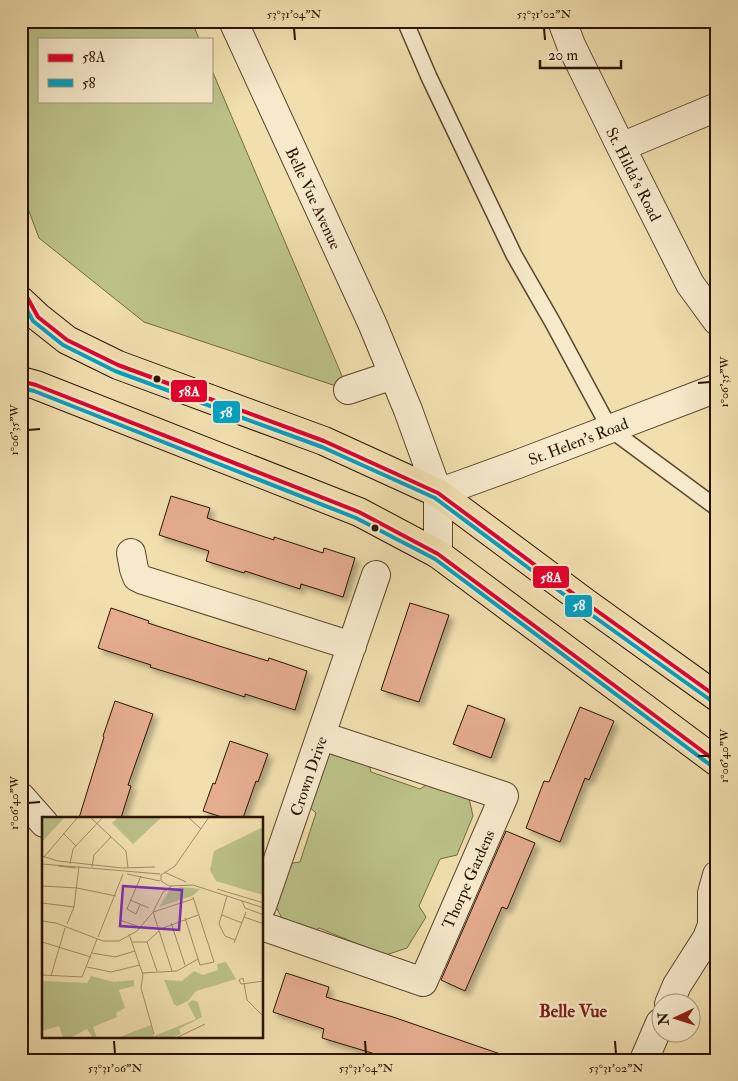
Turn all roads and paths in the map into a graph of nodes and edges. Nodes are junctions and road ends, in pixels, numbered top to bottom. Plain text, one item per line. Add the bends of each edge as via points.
1 (233, 21) edge
2 (405, 21) edge
3 (562, 21) edge
4 (717, 108) edge
5 (620, 147) junction
6 (21, 286) edge
7 (30, 309) edge
8 (717, 321) edge
9 (393, 375) junction
10 (21, 381) edge
11 (717, 388) edge
12 (348, 390) dead end
13 (610, 429) junction
14 (438, 493) junction
15 (717, 508) edge
16 (131, 553) dead end
17 (438, 554) junction
18 (376, 575) dead end
19 (352, 646) junction
20 (717, 697) edge
21 (322, 736) junction
22 (717, 762) edge
23 (21, 797) edge
24 (42, 821) edge
25 (717, 875) edge
26 (264, 900) edge
27 (264, 927) edge
28 (673, 994) edge
29 (651, 1044) edge
30 (644, 1060) edge

1 - 9 street, Belle Vue Avenue
2 - 13 lane via 514,255
3 - 5 street, St. Hilda's Road
4 - 5 street
5 - 8 street, St. Hilda's Road via 690,284
6 - 7 highway
7 - 14 highway via 67,340 118,365 324,441
9 - 12 street
9 - 14 street, Belle Vue Avenue
10 - 17 highway via 359,512
11 - 13 street, St. Helen's Road
13 - 14 street, St. Helen's Road
13 - 15 lane
14 - 17 street, Belle Vue Avenue
14 - 20 highway
16 - 19 street via 134,570 143,580
17 - 22 highway
18 - 19 street, Crown Drive
19 - 21 street, Crown Drive
21 - 26 street, Crown Drive
21 - 27 street, Thorpe Gardens via 504,796 423,982
23 - 24 street
25 - 28 street via 712,893 712,925
29 - 30 street

